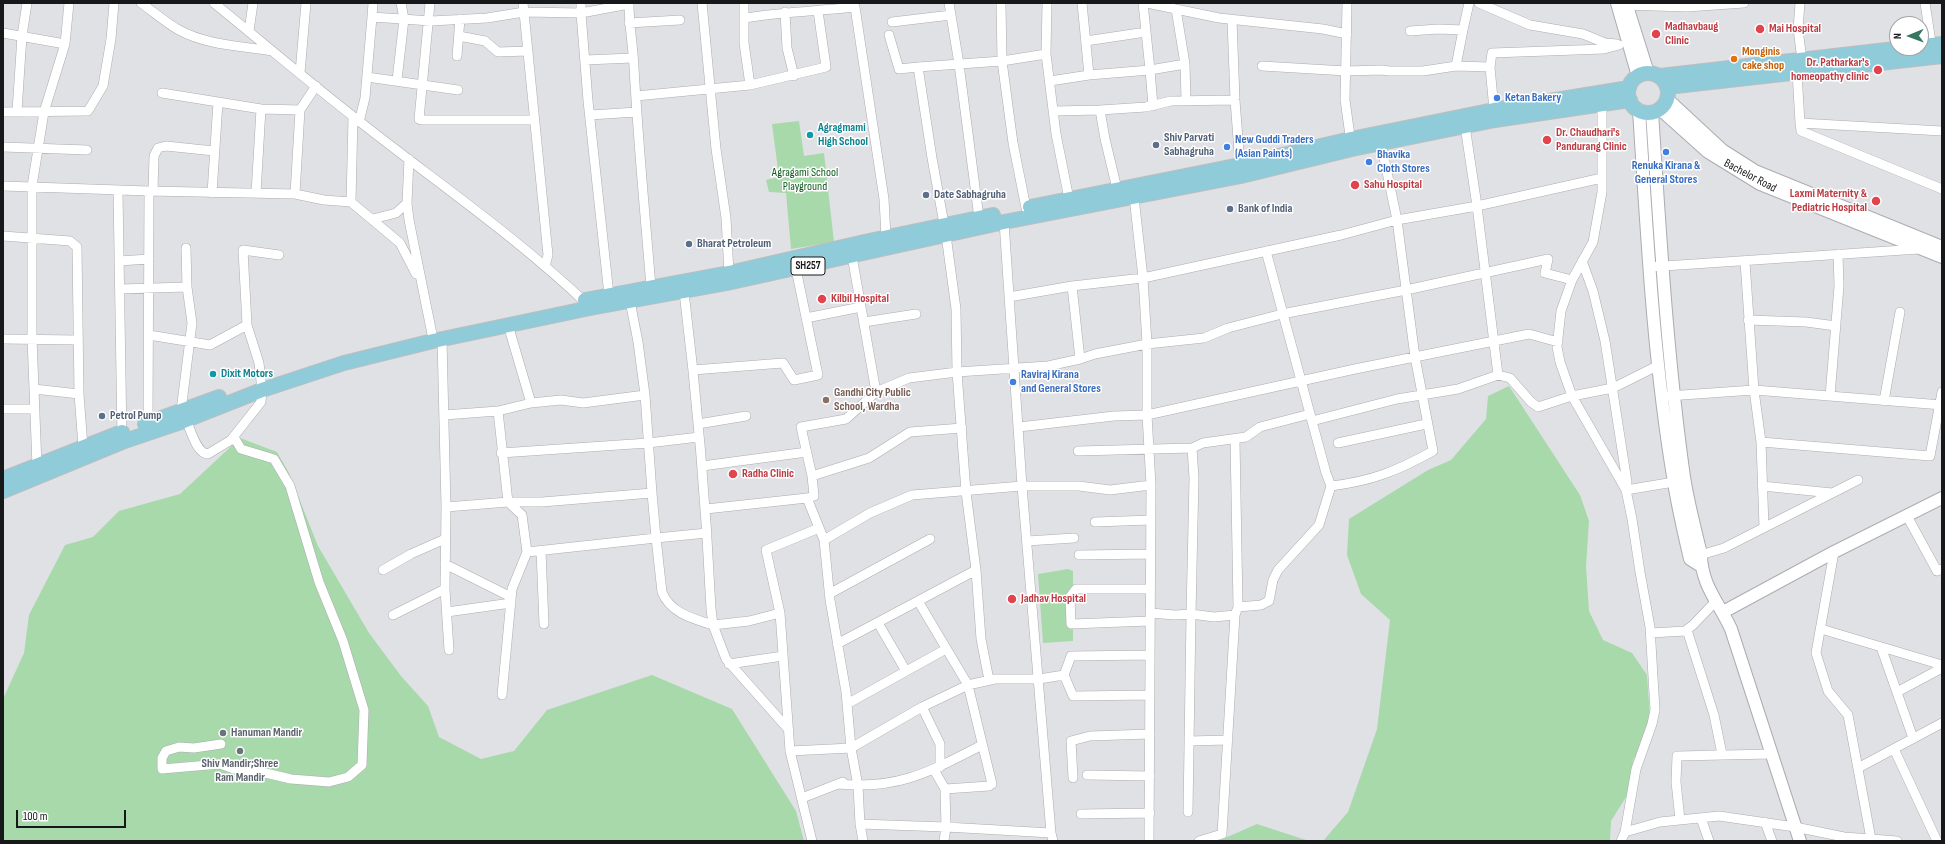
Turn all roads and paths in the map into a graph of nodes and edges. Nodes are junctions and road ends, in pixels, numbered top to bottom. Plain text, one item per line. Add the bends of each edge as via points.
1 (27, 3) edge
2 (69, 3) edge
3 (114, 3) edge
4 (141, 3) edge
5 (214, 3) edge
6 (253, 3) edge
7 (306, 3) edge
8 (373, 3) edge
9 (401, 3) edge
10 (430, 3) edge
11 (581, 3) edge
12 (629, 3) edge
13 (702, 3) edge
14 (744, 3) edge
15 (949, 3) edge
16 (1001, 3) edge
17 (1047, 3) edge
18 (1082, 3) edge
19 (1144, 3) edge
20 (1147, 3) edge
21 (1347, 3) edge
22 (1469, 3) edge
23 (1479, 3) edge
24 (1744, 3) edge
25 (1800, 3) edge
26 (1925, 3) edge
27 (1622, 4) edge
28 (855, 5) edge
29 (1687, 5) edge
30 (523, 7) edge
31 (1176, 9) junction
32 (818, 11) junction
33 (785, 12) junction
34 (581, 13) junction
35 (951, 15) junction
36 (372, 17) junction
37 (745, 18) junction
38 (404, 19) junction
39 (460, 19) junction
40 (680, 20) dead end
41 (1232, 20) junction
42 (428, 21) junction
43 (892, 22) dead end
44 (943, 22) dead end
45 (628, 23) junction
46 (1463, 30) junction
47 (249, 31) junction
48 (1410, 31) dead end
49 (1146, 32) junction
50 (3, 33) edge
51 (889, 34) dead end
52 (1347, 34) junction
53 (22, 36) junction
54 (459, 36) junction
55 (1086, 41) junction
56 (65, 44) junction
57 (1624, 45) junction
58 (1934, 50) edge
59 (274, 51) junction
60 (1889, 51) edge
61 (528, 52) junction
62 (1046, 54) junction
63 (457, 56) dead end
64 (633, 58) junction
65 (586, 60) junction
66 (1002, 61) junction
67 (959, 64) junction
68 (1185, 64) junction
69 (918, 66) junction
70 (1262, 66) dead end
71 (1456, 66) junction
72 (1800, 66) junction
73 (1490, 67) junction
74 (1150, 70) junction
75 (1346, 71) junction
76 (300, 73) junction
77 (1090, 75) junction
78 (794, 76) junction
79 (366, 77) junction
80 (397, 80) junction
81 (1050, 81) junction
82 (422, 84) junction
83 (750, 85) junction
84 (316, 86) junction
85 (458, 90) dead end
86 (710, 90) junction
87 (162, 93) dead end
88 (1649, 93) junction
89 (636, 96) junction
90 (1186, 100) junction
91 (1235, 100) junction
92 (218, 102) junction
93 (1602, 104) junction
94 (1152, 105) junction
95 (260, 109) junction
96 (300, 110) junction
97 (1100, 110) junction
98 (1494, 110) junction
99 (44, 111) junction
100 (1053, 111) junction
101 (3, 112) edge
102 (17, 112) junction
103 (637, 112) junction
104 (590, 115) junction
105 (356, 119) junction
106 (534, 120) junction
107 (1800, 122) junction
108 (1465, 126) junction
109 (1942, 131) edge
110 (1381, 143) junction
111 (1351, 144) junction
112 (3, 148) edge
113 (37, 148) junction
114 (87, 150) dead end
115 (214, 151) junction
116 (409, 159) junction
117 (1240, 165) junction
118 (1602, 178) junction
119 (3, 186) edge
120 (32, 186) junction
121 (1942, 189) edge
122 (118, 191) junction
123 (151, 191) junction
124 (212, 193) junction
125 (256, 193) junction
126 (295, 194) junction
127 (1119, 195) junction
128 (1134, 197) junction
129 (1069, 199) junction
130 (351, 202) junction
131 (407, 203) junction
132 (1477, 206) junction
133 (1026, 208) junction
134 (979, 218) junction
135 (373, 219) junction
136 (1397, 220) junction
137 (1004, 222) junction
138 (945, 230) junction
139 (3, 236) edge
140 (886, 237) junction
141 (31, 239) junction
142 (1942, 247) edge
143 (186, 248) dead end
144 (1922, 249) junction
145 (1266, 251) junction
146 (1838, 254) junction
147 (279, 255) dead end
148 (852, 256) junction
149 (1942, 257) edge
150 (149, 259) junction
151 (119, 261) junction
152 (1582, 261) junction
153 (1745, 262) junction
154 (545, 266) junction
155 (1662, 266) junction
156 (1649, 267) junction
157 (796, 269) junction
158 (1485, 272) junction
159 (729, 273) junction
160 (1143, 278) junction
161 (420, 280) junction
162 (1572, 280) junction
163 (1072, 286) junction
164 (188, 287) junction
165 (651, 287) junction
166 (120, 288) junction
167 (148, 288) junction
168 (1406, 290) junction
169 (684, 292) junction
170 (609, 295) junction
171 (1009, 297) junction
172 (630, 301) junction
173 (586, 304) junction
174 (861, 307) junction
175 (1900, 312) dead end
176 (916, 314) dead end
177 (1282, 314) junction
178 (806, 318) junction
179 (1748, 320) junction
180 (864, 322) junction
181 (247, 325) junction
182 (508, 325) junction
183 (1836, 326) junction
184 (149, 335) junction
185 (437, 337) junction
186 (32, 338) junction
187 (3, 339) edge
188 (78, 340) junction
189 (1493, 340) junction
190 (190, 342) junction
191 (1558, 342) junction
192 (1146, 344) junction
193 (1415, 357) junction
194 (1080, 360) junction
195 (1659, 365) junction
196 (1015, 369) junction
197 (693, 370) junction
198 (957, 372) junction
199 (1498, 374) junction
200 (1300, 381) junction
201 (262, 385) junction
202 (1613, 388) junction
203 (34, 389) junction
204 (1754, 390) junction
205 (876, 392) junction
206 (1942, 392) edge
207 (79, 394) junction
208 (645, 395) junction
209 (1421, 395) junction
210 (1572, 396) junction
211 (1675, 396) junction
212 (1830, 396) junction
213 (1663, 397) junction
214 (1884, 401) junction
215 (530, 403) junction
216 (1941, 406) edge
217 (3, 409) edge
218 (34, 410) junction
219 (498, 411) junction
220 (183, 415) junction
221 (444, 415) junction
222 (1147, 415) junction
223 (746, 416) dead end
224 (1311, 418) junction
225 (148, 423) junction
226 (698, 424) junction
227 (1426, 424) junction
228 (1019, 427) junction
229 (962, 428) junction
230 (122, 437) junction
231 (234, 437) junction
232 (699, 437) junction
233 (1235, 439) junction
234 (1761, 442) junction
235 (648, 443) junction
236 (1338, 443) dead end
237 (83, 448) junction
238 (1149, 448) junction
239 (1192, 448) junction
240 (1078, 451) dead end
241 (806, 452) junction
242 (502, 453) junction
243 (37, 466) junction
244 (702, 466) junction
245 (812, 476) junction
246 (3, 479) edge
247 (1858, 480) dead end
248 (1674, 482) junction
249 (1151, 485) junction
250 (1022, 486) junction
251 (1331, 486) junction
252 (1762, 486) junction
253 (1626, 490) junction
254 (3, 491) edge
255 (966, 492) junction
256 (652, 493) junction
257 (1832, 493) junction
258 (807, 498) junction
259 (1942, 498) edge
260 (508, 502) junction
261 (446, 507) junction
262 (706, 509) junction
263 (1907, 516) junction
264 (1151, 520) junction
265 (1095, 522) dead end
266 (1764, 527) junction
267 (819, 528) junction
268 (708, 533) junction
269 (656, 538) junction
270 (1074, 538) dead end
271 (445, 539) junction
272 (930, 539) dead end
273 (824, 540) junction
274 (1027, 541) junction
275 (541, 551) junction
276 (527, 552) junction
277 (1834, 552) junction
278 (1150, 554) junction
279 (1080, 555) dead end
280 (1697, 560) junction
281 (445, 564) junction
282 (1942, 569) edge
283 (383, 570) dead end
284 (976, 570) junction
285 (445, 589) junction
286 (1150, 589) junction
287 (830, 594) junction
288 (511, 600) junction
289 (918, 601) junction
290 (1716, 601) junction
291 (1236, 611) junction
292 (447, 612) junction
293 (1723, 612) junction
294 (780, 613) junction
295 (1191, 614) junction
296 (394, 615) dead end
297 (1150, 617) junction
298 (878, 623) junction
299 (544, 624) dead end
300 (713, 625) junction
301 (1821, 629) junction
302 (1687, 630) junction
303 (1651, 633) junction
304 (837, 644) junction
305 (1881, 647) junction
306 (946, 649) junction
307 (449, 650) dead end
308 (1150, 655) junction
309 (783, 656) junction
310 (730, 664) junction
311 (1942, 666) edge
312 (906, 671) junction
313 (1064, 676) junction
314 (1039, 679) junction
315 (989, 680) junction
316 (968, 685) junction
317 (1897, 692) junction
318 (502, 695) dead end
319 (1150, 695) junction
320 (847, 704) junction
321 (922, 707) junction
322 (1942, 723) edge
323 (789, 730) junction
324 (1150, 734) junction
325 (1913, 738) junction
326 (1228, 740) junction
327 (1189, 741) junction
328 (221, 744) dead end
329 (982, 745) junction
330 (851, 748) junction
331 (1894, 748) junction
332 (790, 751) junction
333 (1722, 754) junction
334 (1772, 754) junction
335 (937, 768) junction
336 (1858, 768) junction
337 (1087, 775) dead end
338 (1150, 776) junction
339 (1073, 778) dead end
340 (857, 781) junction
341 (945, 789) junction
342 (802, 798) junction
343 (1188, 812) dead end
344 (1150, 813) junction
345 (1081, 814) dead end
346 (1701, 818) junction
347 (1680, 820) junction
348 (1765, 822) junction
349 (860, 824) junction
350 (946, 827) junction
351 (1795, 827) junction
352 (1625, 832) junction
353 (1052, 837) edge
354 (1845, 839) edge
355 (1871, 839) junction
356 (812, 841) edge
357 (863, 841) edge
358 (944, 841) edge
359 (1149, 841) edge
360 (1199, 841) edge
361 (1621, 841) edge
362 (1710, 841) edge
363 (1772, 841) edge
364 (1800, 841) edge
365 (1897, 841) edge
366 (1937, 841) edge

1 - 53 street
2 - 56 street
3 - 99 street via 103,86 88,111
4 - 59 street via 170,25 190,35
5 - 47 street
6 - 47 street
7 - 76 street
8 - 36 street
9 - 38 street
10 - 42 street
11 - 34 street
12 - 34 street
12 - 45 street
13 - 86 street
14 - 37 street
15 - 35 street
16 - 66 street
17 - 62 street
18 - 55 street
19 - 49 street
20 - 31 street
21 - 52 street
22 - 46 street
23 - 57 street via 1530,25 1582,34 1605,43
24 - 29 street
25 - 72 street
26 - 58 street
27 - 29 street
27 - 57 street
27 - 88 street
28 - 32 street
28 - 140 street via 884,199
30 - 34 street
30 - 39 street via 487,18
30 - 61 street
31 - 41 street
31 - 68 street
32 - 33 street
32 - 78 street via 826,67
33 - 37 street
33 - 78 street via 787,48
34 - 65 street
35 - 43 street
35 - 44 street
35 - 67 street
36 - 38 street
36 - 79 street
37 - 83 street via 744,43
38 - 42 street
38 - 80 street
39 - 42 street
39 - 54 street
40 - 45 street
41 - 52 street via 1323,29
41 - 91 street
42 - 82 street
45 - 64 street
46 - 48 street
46 - 71 street
47 - 59 street
49 - 55 street
49 - 74 street
50 - 53 street
51 - 69 street via 899,69
52 - 75 street
53 - 56 street
53 - 102 street
54 - 61 street via 485,41 498,52
54 - 63 street
55 - 77 street
56 - 99 street
57 - 73 street via 1604,49 1492,53
57 - 88 street
58 - 72 main road, SH257
59 - 76 street
60 - 72 main road, SH257
61 - 106 street
62 - 66 street
62 - 81 street
64 - 65 street
64 - 89 street
65 - 104 street
66 - 67 street
66 - 133 street via 1013,143
67 - 69 street
67 - 134 street
68 - 74 street
68 - 90 street
69 - 138 street
70 - 75 street
71 - 73 street
71 - 75 street via 1424,71
72 - 88 main road, SH257
72 - 107 street
73 - 98 street
74 - 77 street
74 - 94 street
75 - 111 street via 1345,100
76 - 84 street
77 - 81 street
78 - 83 street
79 - 80 street
79 - 105 street via 365,98
80 - 82 street
81 - 100 street
82 - 85 street
82 - 106 street via 419,116 421,120
83 - 86 street
84 - 96 street
84 - 105 street
86 - 89 street
86 - 159 street via 726,218
87 - 92 street
88 - 93 main road, SH257
88 - 98 main road, SH257
88 - 142 street, Bachelor Road via 1722,150 1755,171
88 - 144 street, Bachelor Road via 1708,152 1760,184
88 - 155 street
88 - 156 street
89 - 103 street
90 - 91 street
90 - 94 street
91 - 117 street
92 - 95 street
92 - 115 street
93 - 108 main road, SH257
93 - 118 street
94 - 97 street
95 - 96 street
95 - 125 street
96 - 126 street
97 - 100 street
97 - 127 street
98 - 111 main road, SH257
99 - 102 street
99 - 113 street
100 - 129 street
101 - 102 street
103 - 104 street
103 - 165 street
104 - 170 street
105 - 116 street
105 - 130 street
106 - 154 street via 548,255
107 - 109 street
107 - 121 street via 1800,131
108 - 110 main road, SH257
108 - 132 street
110 - 111 main road, SH257
110 - 136 street
111 - 117 main road, SH257
111 - 128 main road, SH257 via 1241,176
112 - 113 street
113 - 114 street
113 - 120 street
115 - 123 street via 166,146 158,148 154,156
115 - 124 street
116 - 131 street
116 - 154 street
117 - 127 main road, SH257
118 - 132 street
118 - 152 street via 1593,242
119 - 120 street
120 - 122 street
120 - 141 street
122 - 123 street
122 - 151 street
123 - 124 street
123 - 150 street
124 - 125 street
125 - 126 street
126 - 130 street
127 - 128 main road, SH257
127 - 129 main road, SH257
127 - 137 main road, SH257
128 - 160 street
129 - 133 main road, SH257
130 - 135 street
131 - 135 street via 396,213
131 - 161 street
132 - 136 street
132 - 158 street
133 - 134 main road, SH257
134 - 138 main road, SH257
135 - 161 street via 400,243
136 - 145 street
136 - 168 street
137 - 138 main road, SH257
137 - 171 street
138 - 140 main road, SH257
138 - 148 main road, SH257
138 - 198 street via 956,308
139 - 141 street
140 - 159 main road, SH257
141 - 186 street
141 - 188 street via 70,241 77,247
143 - 164 street
144 - 146 street
144 - 149 street, Bachelor Road
145 - 160 street
145 - 177 street
146 - 153 street
146 - 183 street
147 - 181 street via 243,250
148 - 157 main road, SH257
148 - 174 street
150 - 151 street
150 - 167 street
151 - 166 street
152 - 162 street
152 - 202 street via 1593,291
153 - 155 street
153 - 179 street
154 - 173 street
155 - 156 street
155 - 211 street
156 - 195 street
157 - 169 main road, SH257
157 - 178 street
158 - 162 street via 1548,259 1545,273
158 - 168 street
158 - 189 street
159 - 165 main road, SH257
160 - 163 street
160 - 192 street
161 - 185 street
162 - 191 street via 1561,311
163 - 171 street
163 - 194 street
164 - 167 street
164 - 190 street via 192,323
165 - 170 main road, SH257
166 - 167 street
166 - 230 street
167 - 184 street
168 - 177 street
168 - 193 street
169 - 172 main road, SH257
169 - 197 street
170 - 173 main road, SH257
171 - 196 street
172 - 173 main road, SH257
172 - 208 street
173 - 182 main road, SH257
173 - 185 main road, SH257
174 - 178 street
174 - 180 street
175 - 214 street
176 - 180 street
177 - 192 street via 1228,328 1204,338
177 - 200 street
178 - 197 street via 818,375 794,380 783,363
179 - 183 street
179 - 204 street
180 - 205 street
181 - 190 street via 210,345
181 - 201 street via 259,363
182 - 185 main road, SH257
182 - 215 street
183 - 212 street
184 - 190 street
184 - 225 street
185 - 201 main road, SH257 via 380,346
185 - 221 street
186 - 187 street
186 - 188 street
186 - 203 street
188 - 207 street
189 - 191 street via 1529,334
189 - 193 street
189 - 199 street
190 - 220 street
191 - 210 street via 1560,362
192 - 194 street via 1095,354
192 - 222 street
193 - 200 street
193 - 209 street
194 - 196 street
195 - 202 street
195 - 213 street
196 - 198 street
196 - 228 street
197 - 226 street
198 - 205 street via 909,378
198 - 229 street
199 - 209 street via 1458,389
199 - 210 street via 1510,378 1538,407
200 - 222 street
200 - 224 street
201 - 220 main road, SH257
201 - 231 street via 261,402
202 - 210 street
202 - 253 street via 1628,482
203 - 207 street
203 - 218 street
204 - 211 street
204 - 212 street
204 - 234 street
205 - 241 street via 846,419 802,428
206 - 216 street
207 - 237 street
208 - 215 street via 583,403 561,400
208 - 235 street
209 - 224 street
209 - 227 street
210 - 253 street
211 - 213 street
211 - 280 street
212 - 214 street
213 - 248 street
214 - 216 street
215 - 219 street
216 - 234 street via 1930,456
217 - 218 street
218 - 243 street
219 - 221 street
219 - 242 street
220 - 225 main road, SH257
220 - 230 main road, SH257
220 - 231 street via 199,450 204,453 208,454 227,444
221 - 261 street
222 - 228 street via 1114,416
222 - 238 street
223 - 226 street
224 - 233 street via 1260,427 1246,437
224 - 251 street
225 - 230 main road, SH257
226 - 232 street
227 - 236 street
227 - 251 street via 1433,451 1395,471 1361,482
228 - 250 street
229 - 245 street via 910,432 869,458
229 - 255 street
230 - 237 main road, SH257
230 - 254 main road, SH257
231 - 328 street via 241,449 274,459 290,486 319,582 343,641 364,710 362,765 348,777 329,782 234,770 220,764 162,769 162,758 166,751 179,747 194,748
232 - 235 street
232 - 244 street
233 - 239 street via 1203,443
233 - 291 street
234 - 252 street
235 - 242 street
235 - 256 street
237 - 243 main road, SH257
238 - 239 street
238 - 240 street
238 - 249 street
239 - 295 street via 1194,478
241 - 244 street
241 - 245 street
242 - 260 street
243 - 246 main road, SH257
244 - 262 street
245 - 258 street via 814,496
247 - 257 street
248 - 253 street
248 - 280 street
249 - 250 street via 1110,490 1079,486
249 - 264 street
250 - 255 street
250 - 274 street
251 - 291 street via 1320,525 1278,570 1273,580 1269,601
252 - 257 street
252 - 266 street
253 - 303 street
255 - 273 street via 912,495 870,512
255 - 284 street
256 - 260 street via 542,502
256 - 269 street
257 - 266 street
258 - 262 street
258 - 267 street
259 - 263 street
260 - 261 street
260 - 276 street via 522,515
261 - 271 street
262 - 268 street
263 - 277 street
263 - 282 street via 1937,572
264 - 265 street
264 - 278 street
266 - 280 street
267 - 273 street
267 - 294 street via 766,550
268 - 269 street
268 - 300 street
269 - 275 street
269 - 300 street via 664,598 668,604 685,615
270 - 274 street
271 - 281 street
271 - 283 street via 410,554
272 - 287 street
273 - 287 street
274 - 314 street
275 - 276 street
275 - 299 street
276 - 288 street via 512,589
277 - 293 street
277 - 301 street
278 - 279 street
278 - 286 street
280 - 290 street
281 - 285 street
281 - 288 street
284 - 289 street
284 - 315 street via 981,639
285 - 292 street
285 - 296 street
286 - 297 street
286 - 297 street via 1076,589 1070,597 1071,624
287 - 304 street
288 - 292 street
288 - 318 street
289 - 298 street
289 - 306 street
290 - 293 street
290 - 302 street
291 - 295 street via 1214,616
291 - 326 street
292 - 307 street
293 - 334 street via 1731,629
294 - 300 street
294 - 309 street
295 - 297 street
295 - 327 street
297 - 308 street
298 - 304 street
298 - 312 street
300 - 310 street via 722,654
301 - 305 street
301 - 336 street via 1816,653 1828,691 1848,715
302 - 303 street
302 - 333 street via 1714,716
303 - 352 street via 1654,716 1636,769
304 - 320 street
305 - 311 street
305 - 317 street
306 - 312 street
306 - 316 street
308 - 313 street via 1071,656
308 - 319 street
309 - 310 street
309 - 323 street
310 - 323 street
311 - 317 street
312 - 320 street
313 - 314 street
313 - 319 street via 1073,696
314 - 315 street
314 - 353 street
315 - 316 street
316 - 321 street
316 - 329 street
317 - 325 street
319 - 324 street
320 - 330 street
321 - 330 street
321 - 335 street via 940,744
322 - 325 street
323 - 332 street
324 - 338 street
324 - 339 street via 1090,736 1071,741
325 - 331 street
326 - 327 street
326 - 360 street via 1222,834
327 - 343 street
329 - 335 street
329 - 341 street via 993,782 991,785
330 - 332 street
330 - 340 street
331 - 336 street
331 - 366 street
332 - 342 street
333 - 334 street
333 - 347 street via 1677,756 1676,782
334 - 351 street
335 - 340 street via 901,782
335 - 341 street
336 - 355 street
337 - 338 street
338 - 344 street
340 - 342 street via 838,784
340 - 349 street
341 - 350 street
342 - 356 street
344 - 345 street
344 - 359 street
346 - 347 street
346 - 348 street via 1719,816
346 - 362 street
347 - 352 street via 1660,822
348 - 351 street
348 - 363 street
349 - 350 street
349 - 357 street
350 - 353 street
350 - 358 street
351 - 354 street
351 - 364 street
352 - 361 street
354 - 355 street
355 - 365 street

